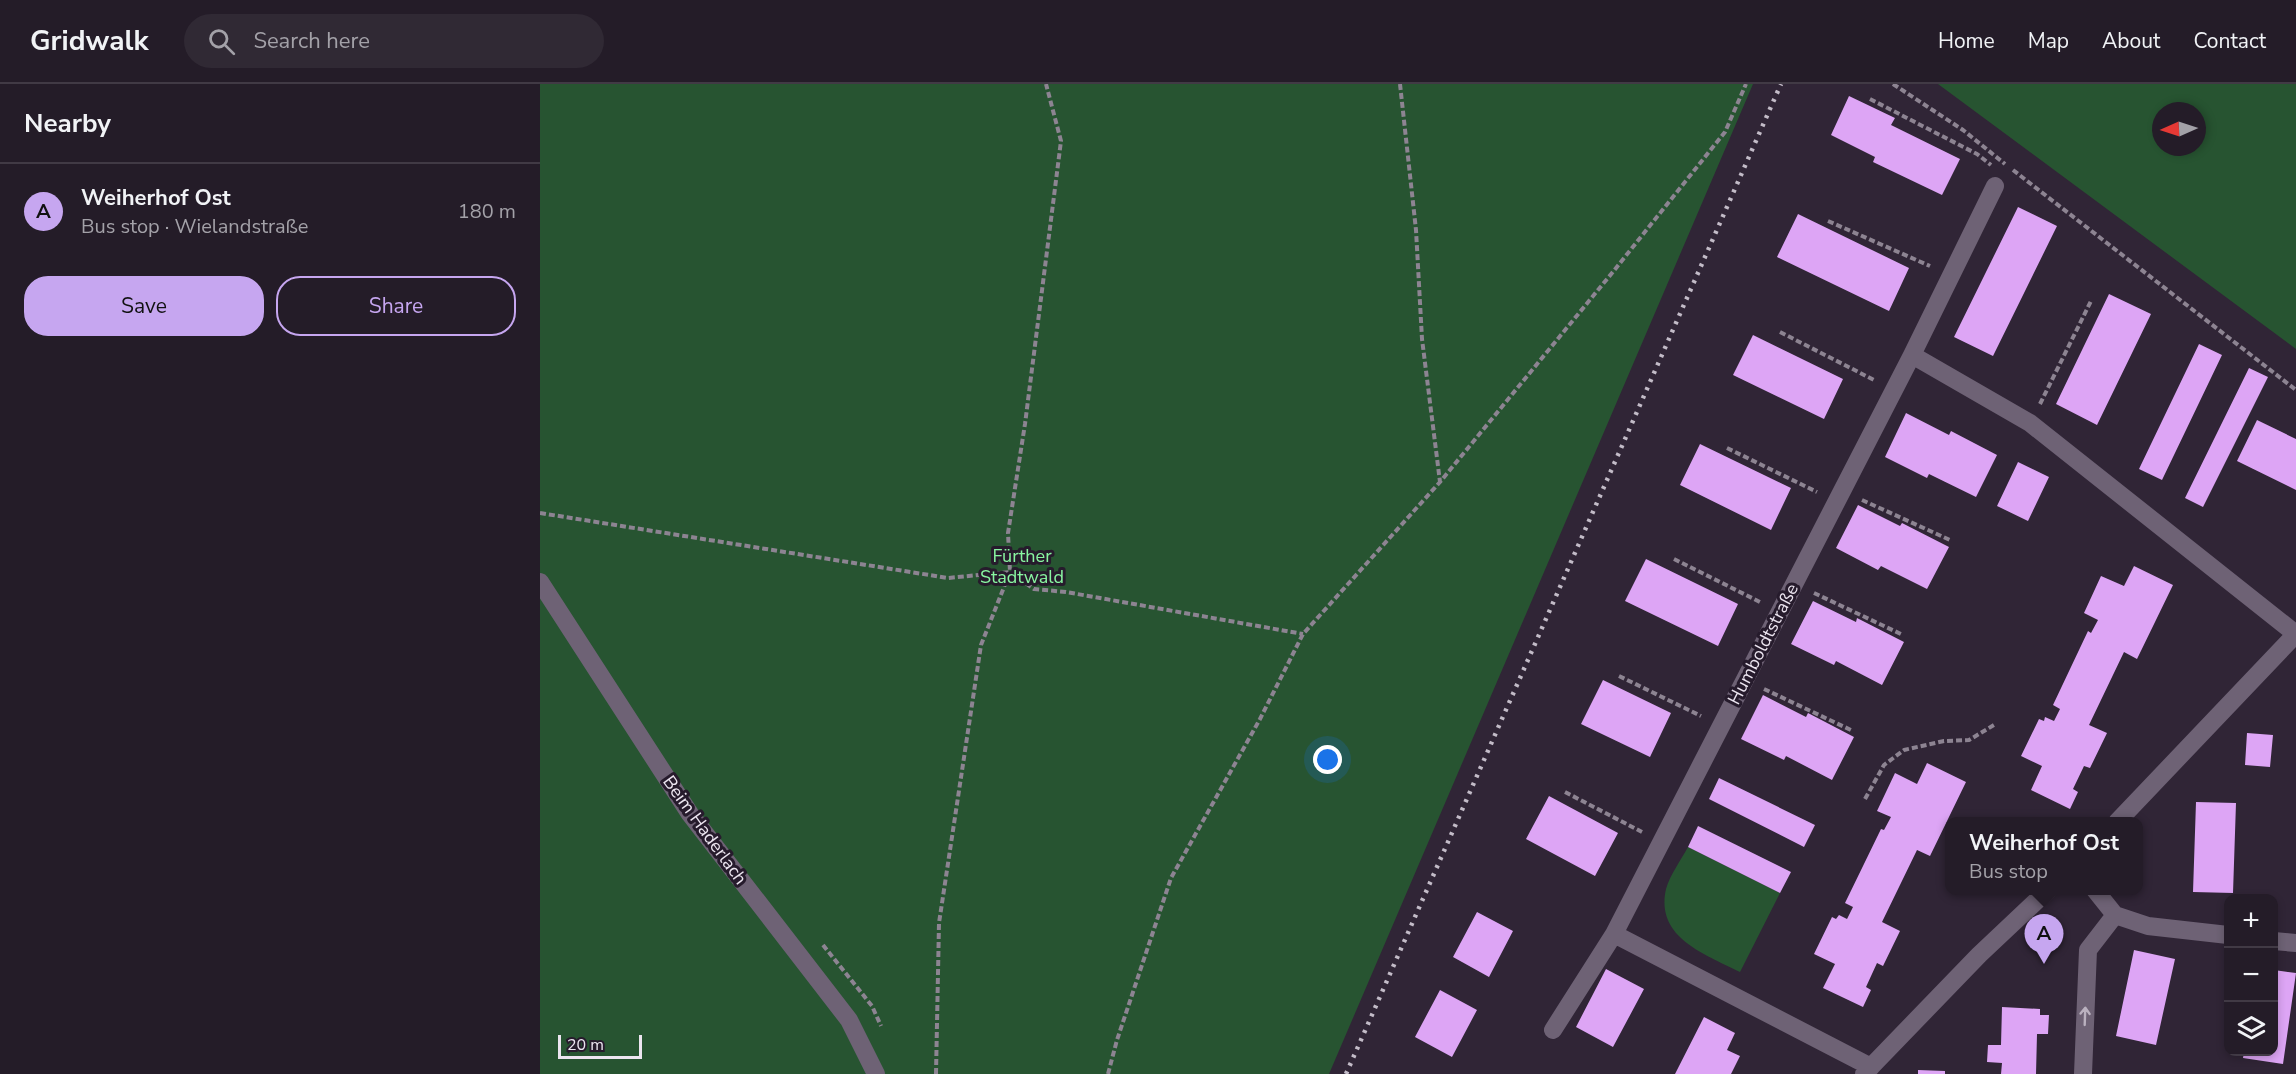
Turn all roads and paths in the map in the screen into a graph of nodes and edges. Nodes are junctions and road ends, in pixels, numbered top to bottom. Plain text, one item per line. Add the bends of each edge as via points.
1 (1046, 84) edge
2 (1400, 84) edge
3 (1746, 84) edge
4 (1893, 84) edge
5 (1870, 99) dead end
6 (1993, 166) dead end
7 (1995, 186) dead end
8 (1828, 221) dead end
9 (1950, 275) junction
10 (2091, 301) dead end
11 (1780, 332) dead end
12 (1912, 355) junction
13 (1894, 390) junction
14 (2296, 390) edge
15 (2030, 423) junction
16 (1727, 448) dead end
17 (1440, 482) junction
18 (1839, 496) junction
19 (540, 513) edge
20 (1950, 540) dead end
21 (1674, 560) dead end
22 (1010, 572) junction
23 (540, 582) edge
24 (1794, 584) junction
25 (1780, 611) junction
26 (1303, 634) junction
27 (2296, 634) edge
28 (1903, 635) dead end
29 (1619, 676) dead end
30 (1745, 680) junction
31 (1994, 725) dead end
32 (1721, 726) junction
33 (1853, 731) dead end
34 (1565, 792) dead end
35 (1864, 800) dead end
36 (2122, 817) edge
37 (1661, 842) junction
38 (2044, 895) edge
39 (2098, 895) edge
40 (2115, 915) junction
41 (1614, 934) junction
42 (2224, 934) edge
43 (2278, 941) edge
44 (822, 943) dead end
45 (2296, 943) edge
46 (1552, 1030) dead end
47 (884, 1035) dead end
48 (1868, 1070) edge
49 (876, 1074) edge
50 (936, 1074) edge
51 (1108, 1074) edge
52 (2083, 1074) edge

1 - 22 path via 1061,141 1008,533
2 - 17 path via 1416,230 1422,339
3 - 17 path via 1725,132
4 - 14 path via 1963,130
5 - 6 path
7 - 9 street, Humboldtstraße
8 - 9 path
9 - 12 street, Humboldtstraße
10 - 15 path
11 - 13 path
12 - 13 street, Humboldtstraße
12 - 15 street
13 - 18 street, Humboldtstraße
15 - 27 street
16 - 18 path
17 - 26 path
18 - 20 path
18 - 24 street, Humboldtstraße
19 - 22 path via 948,578
21 - 25 path
22 - 26 path via 1034,589
22 - 50 path via 981,645 941,911
23 - 49 street, Beim Haderlach via 690,814 849,1020
24 - 25 street, Humboldtstraße
24 - 28 path
25 - 30 street, Humboldtstraße
26 - 51 path via 1171,878
27 - 36 street
29 - 32 path
30 - 32 street, Humboldtstraße
30 - 33 path
31 - 35 path via 1969,740 1904,750 1884,765
32 - 37 street, Humboldtstraße
34 - 37 path
37 - 41 street, Humboldtstraße
38 - 48 street via 1979,955
39 - 40 street
40 - 42 street via 2148,926
52 -> 40 street via 2088,950
41 - 46 street, Humboldtstraße
41 - 48 street
43 - 45 street
44 - 47 path via 872,1006

